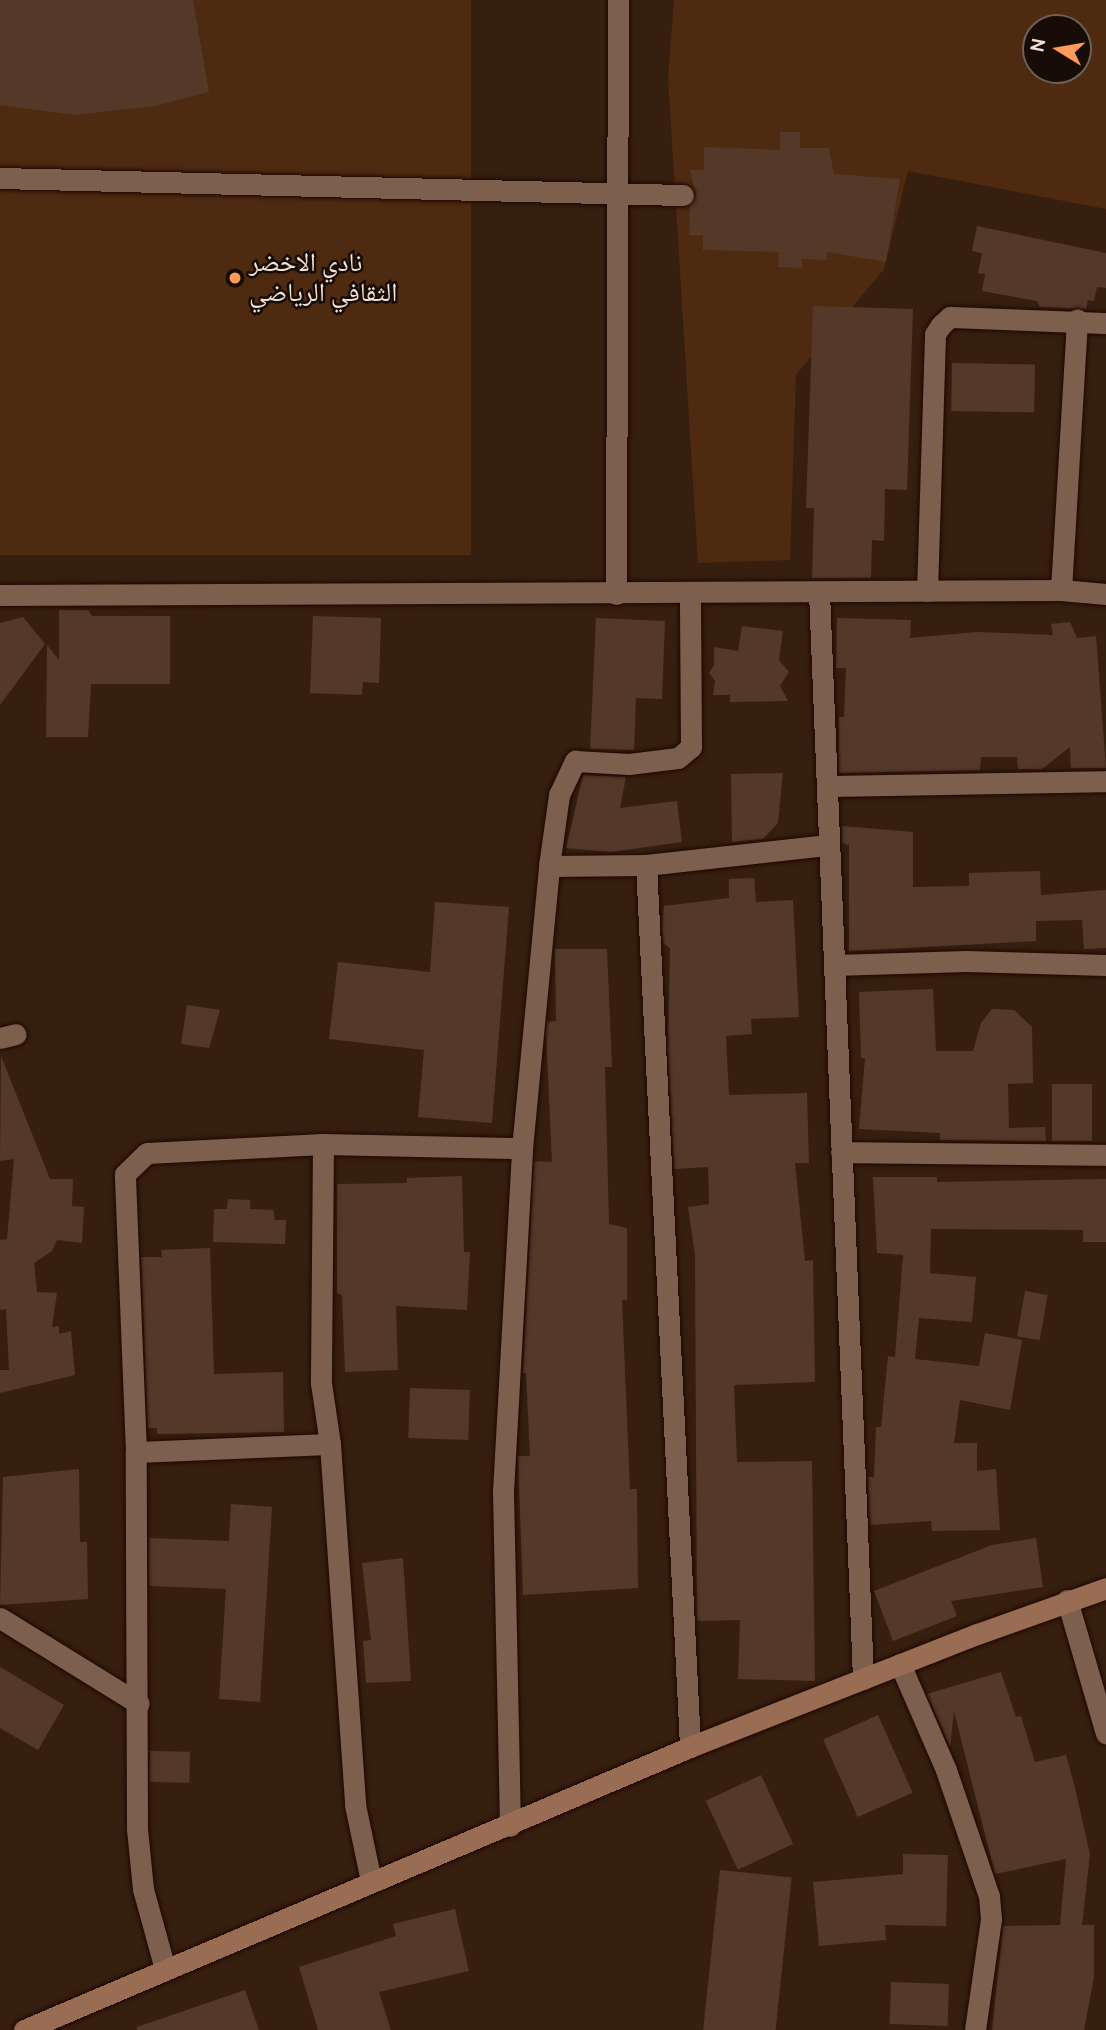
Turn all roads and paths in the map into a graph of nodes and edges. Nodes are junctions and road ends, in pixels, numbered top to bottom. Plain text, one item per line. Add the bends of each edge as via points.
1 (618, 0) edge
2 (0, 178) edge
3 (619, 193) junction
4 (683, 195) dead end
5 (1077, 319) junction
6 (1106, 323) edge
7 (1061, 590) junction
8 (928, 591) junction
9 (819, 592) junction
10 (690, 593) junction
11 (0, 594) edge
12 (616, 594) junction
13 (1106, 594) edge
14 (1106, 781) edge
15 (827, 786) junction
16 (828, 845) junction
17 (646, 865) junction
18 (549, 866) junction
19 (834, 965) junction
20 (1106, 965) edge
21 (323, 1144) junction
22 (523, 1148) junction
23 (841, 1152) junction
24 (1106, 1155) edge
25 (330, 1444) junction
26 (136, 1452) junction
27 (1106, 1588) edge
28 (1067, 1600) junction
29 (0, 1618) edge
30 (900, 1664) junction
31 (863, 1679) junction
32 (139, 1704) junction
33 (1106, 1732) edge
34 (690, 1747) junction
35 (510, 1826) junction
36 (371, 1881) junction
37 (165, 1969) junction
38 (24, 2030) edge
39 (975, 2030) edge

1 - 3 street
2 - 3 street
3 - 4 street
3 - 12 street
5 - 6 street
5 - 7 street
5 - 8 street via 950,317 935,334
7 - 8 street
7 - 13 street
8 - 9 street
9 - 10 street
9 - 15 street
10 - 12 street
10 - 18 street via 691,747 678,758 629,764 575,761 559,795
11 - 12 street
14 - 15 street
15 - 16 street
16 - 17 street
16 - 19 street
17 - 18 street
17 - 34 street
18 - 22 street
19 - 20 street
19 - 23 street
21 - 22 street
21 - 25 street via 321,1383
21 - 26 street via 147,1153 125,1174
22 - 35 street via 503,1491
23 - 24 street
23 - 31 street
25 - 26 street
25 - 36 street via 355,1805
26 - 32 street
27 - 28 street
28 - 30 street
28 - 33 street
29 - 32 street
30 - 31 street
30 - 39 street via 946,1770 989,1896 991,1919
31 - 34 street
32 - 37 street via 137,1829 143,1889
34 - 35 street
35 - 36 street
36 - 37 street
37 - 38 street

